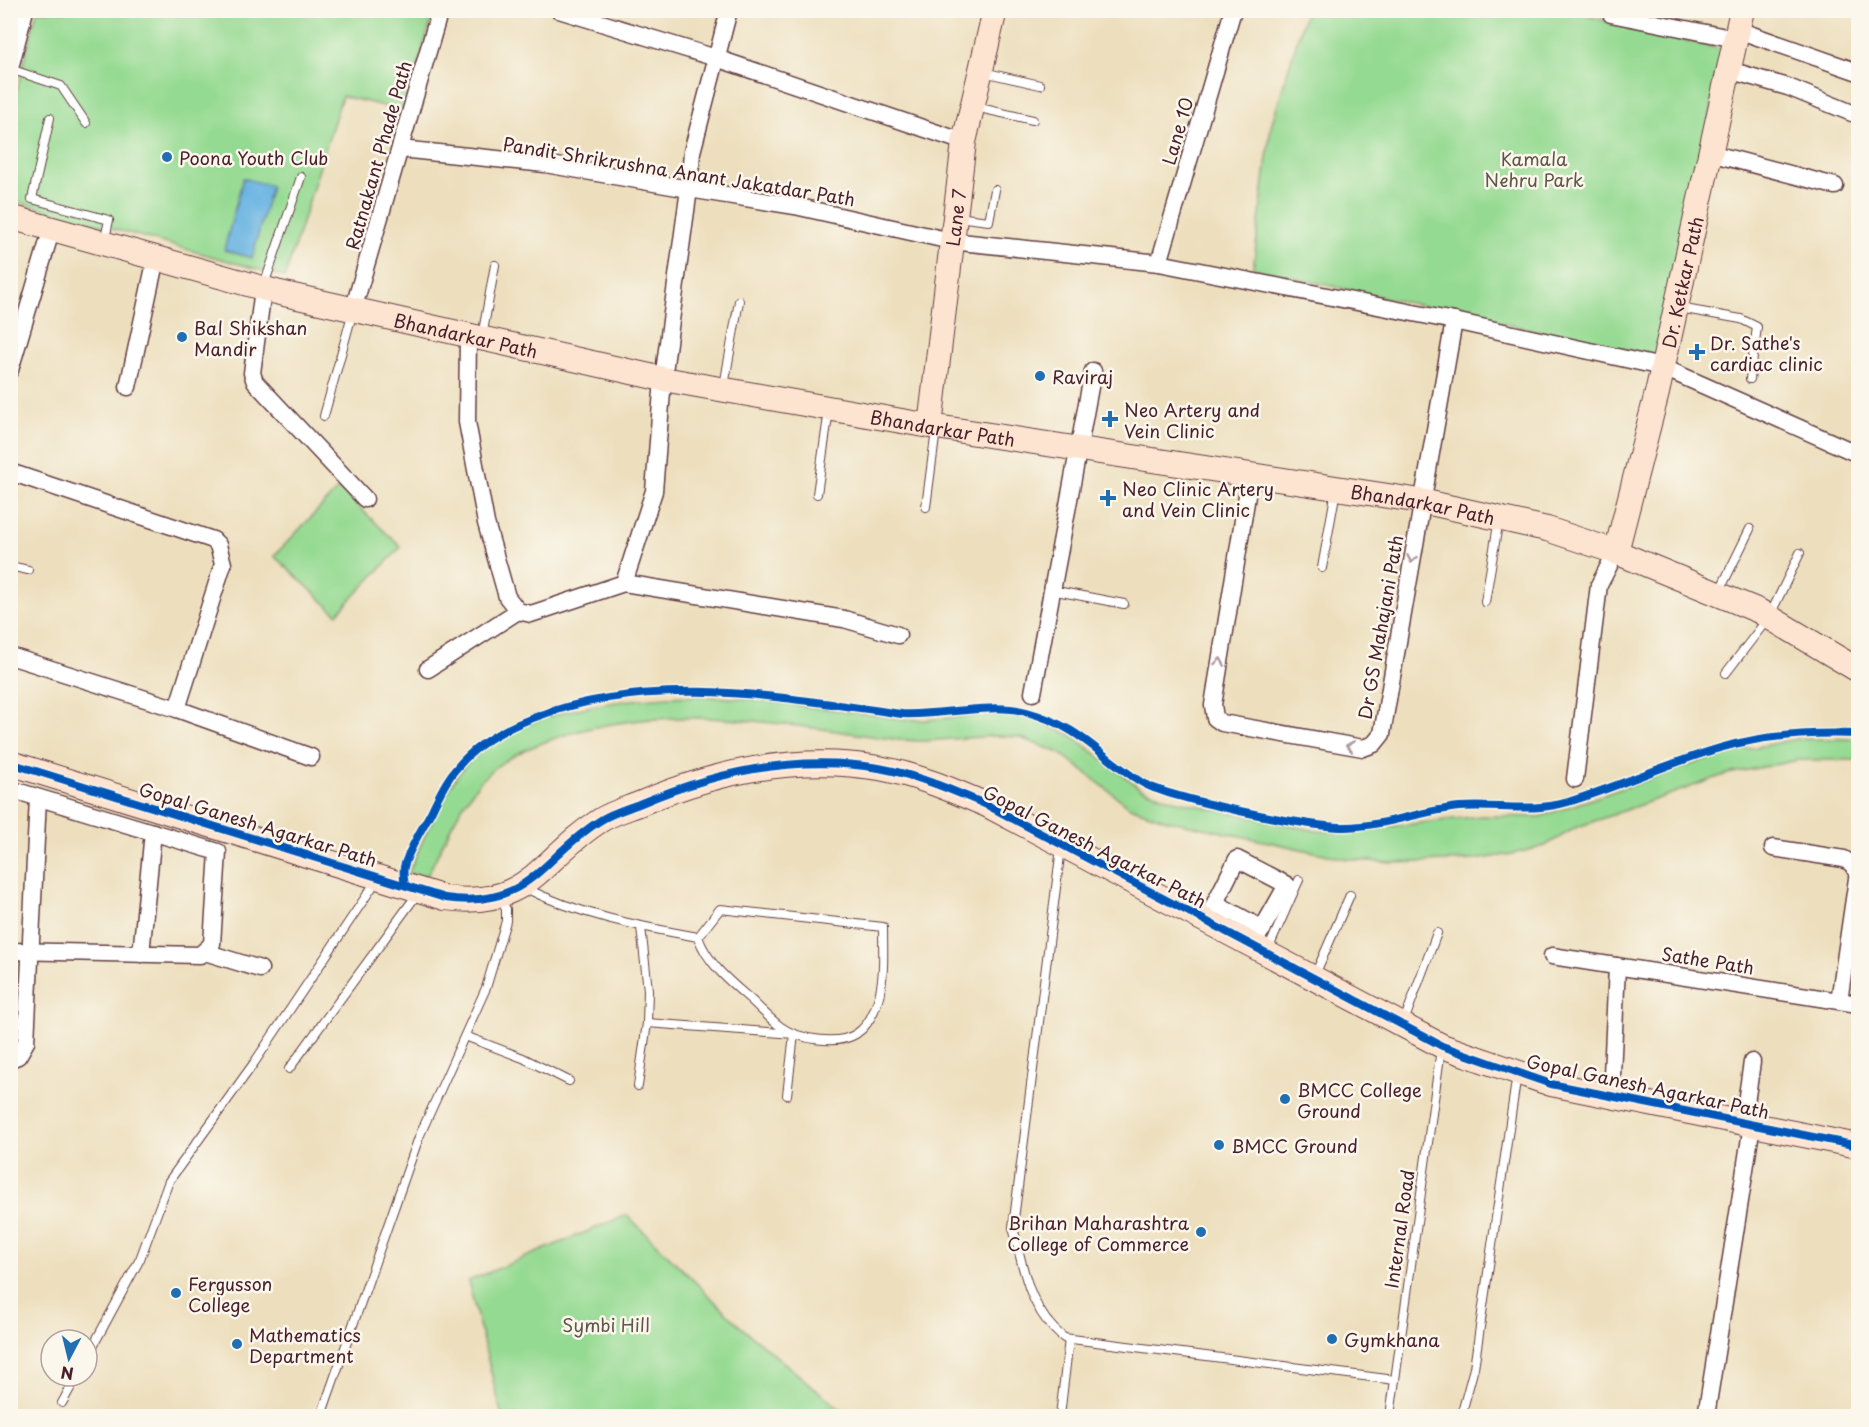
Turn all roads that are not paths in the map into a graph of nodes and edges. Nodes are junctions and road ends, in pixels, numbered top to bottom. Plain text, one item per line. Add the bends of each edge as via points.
1 (25, 10) edge
2 (440, 10) edge
3 (559, 10) edge
4 (729, 10) edge
5 (995, 10) edge
6 (1233, 10) edge
7 (582, 14) edge
8 (1611, 14) dead end
9 (1739, 26) edge
10 (716, 58) junction
11 (10, 69) edge
12 (1729, 70) junction
13 (980, 71) junction
14 (1858, 72) edge
15 (1040, 85) dead end
16 (972, 106) junction
17 (1852, 113) dead end
18 (50, 118) dead end
19 (1033, 120) dead end
20 (86, 123) dead end
21 (964, 142) junction
22 (399, 149) junction
23 (1710, 153) junction
24 (301, 177) dead end
25 (1835, 186) dead end
26 (689, 189) junction
27 (995, 190) dead end
28 (10, 217) edge
29 (954, 217) junction
30 (52, 228) junction
31 (951, 241) junction
32 (104, 243) junction
33 (156, 258) junction
34 (1159, 263) junction
35 (495, 265) dead end
36 (263, 289) junction
37 (738, 301) dead end
38 (1675, 307) junction
39 (353, 310) junction
40 (1454, 321) junction
41 (474, 339) junction
42 (1662, 367) junction
43 (10, 370) edge
44 (1093, 371) dead end
45 (663, 379) junction
46 (1750, 379) dead end
47 (128, 387) dead end
48 (724, 390) junction
49 (829, 409) junction
50 (324, 416) dead end
51 (933, 427) junction
52 (1077, 449) junction
53 (1858, 452) edge
54 (10, 472) edge
55 (1250, 477) junction
56 (1336, 489) junction
57 (817, 494) dead end
58 (365, 499) dead end
59 (1421, 501) junction
60 (926, 507) dead end
61 (1499, 519) junction
62 (1750, 529) dead end
63 (1616, 552) junction
64 (1800, 553) dead end
65 (10, 566) edge
66 (1322, 568) dead end
67 (28, 570) dead end
68 (624, 583) junction
69 (1051, 590) junction
70 (1718, 594) junction
71 (1485, 602) dead end
72 (1124, 604) dead end
73 (518, 611) junction
74 (1770, 617) junction
75 (898, 635) dead end
76 (10, 656) edge
77 (428, 669) dead end
78 (1858, 670) edge
79 (1726, 673) dead end
80 (1033, 693) dead end
81 (177, 709) junction
82 (311, 758) dead end
83 (10, 763) edge
84 (1575, 779) dead end
85 (10, 789) edge
86 (38, 798) junction
87 (153, 832) junction
88 (1061, 844) junction
89 (1773, 848) dead end
90 (1858, 873) edge
91 (379, 877) junction
92 (1299, 880) dead end
93 (521, 886) junction
94 (420, 890) junction
95 (1350, 896) dead end
96 (498, 897) junction
97 (1210, 912) junction
98 (641, 927) junction
99 (1437, 933) dead end
100 (698, 937) junction
101 (1261, 942) junction
102 (10, 951) edge
103 (32, 951) junction
104 (205, 952) junction
105 (141, 954) junction
106 (1552, 956) dead end
107 (1617, 966) junction
108 (260, 969) dead end
109 (1314, 978) junction
110 (1839, 1001) junction
111 (1858, 1004) edge
112 (647, 1023) junction
113 (1403, 1024) junction
114 (794, 1034) junction
115 (465, 1036) junction
116 (1442, 1046) junction
117 (10, 1059) edge
118 (1752, 1062) dead end
119 (289, 1069) dead end
120 (1517, 1073) junction
121 (569, 1081) dead end
122 (638, 1086) dead end
123 (787, 1095) dead end
124 (1611, 1097) junction
125 (1747, 1124) junction
126 (1858, 1146) edge
127 (99, 1335) edge
128 (1069, 1339) junction
129 (1395, 1380) junction
130 (70, 1388) edge
131 (62, 1403) dead end
132 (321, 1416) edge
133 (1060, 1416) edge
134 (1390, 1416) edge
135 (1461, 1416) edge
136 (1706, 1416) edge

1 - 11 street
2 - 22 street, Ratnakant Phade Path
3 - 7 street
4 - 10 street
5 - 13 street, Lane 7
6 - 34 street, Lane 10
7 - 10 street
8 - 9 street
9 - 12 street, Dr. Ketkar Path
9 - 14 street
10 - 21 street
10 - 26 street via 692,152
11 - 20 lane via 61,86
12 - 17 street via 1788,87
12 - 23 street, Dr. Ketkar Path
13 - 15 lane
13 - 16 street, Lane 7
16 - 19 lane
16 - 21 street, Lane 7
18 - 32 lane via 32,199 109,220
21 - 29 street, Lane 7
22 - 26 street, Pandit Shrikrushna Anant Jakatdar Path via 544,165
22 - 39 street, Ratnakant Phade Path
23 - 25 street
23 - 38 street, Dr. Ketkar Path
24 - 36 lane
26 - 31 street, Pandit Shrikrushna Anant Jakatdar Path via 795,206
26 - 45 street
27 - 29 lane via 989,220
28 - 30 street, Bhandarkar Path
29 - 31 street, Lane 7
30 - 32 street, Bhandarkar Path
30 - 43 street
31 - 34 street, Pandit Shrikrushna Anant Jakatdar Path
31 - 51 street, Lane 7
32 - 33 street, Bhandarkar Path
33 - 36 street, Bhandarkar Path
33 - 47 street
34 - 40 street, Pandit Shrikrushna Anant Jakatdar Path
35 - 41 lane
36 - 39 street, Bhandarkar Path
36 - 58 street via 252,373 255,382
37 - 48 lane
38 - 42 street, Dr. Ketkar Path
38 - 46 lane via 1741,319 1757,327
39 - 41 street, Bhandarkar Path
39 - 50 lane
40 - 42 street, Pandit Shrikrushna Anant Jakatdar Path
40 - 59 street
41 - 45 street, Bhandarkar Path
41 - 73 street via 467,422 483,512 507,597
42 - 53 street, Pandit Shrikrushna Anant Jakatdar Path
42 - 63 street, Dr. Ketkar Path
44 - 52 street
45 - 48 street, Bhandarkar Path
45 - 68 street via 654,491
48 - 49 street, Bhandarkar Path
49 - 51 street, Bhandarkar Path
49 - 57 lane
51 - 52 street, Bhandarkar Path
51 - 60 lane
52 - 55 street, Bhandarkar Path
52 - 69 street
54 - 81 street via 213,540 218,545 223,564
55 - 56 street, Bhandarkar Path
59 -> 55 street, Dr GS Mahajani Path via 1382,734 1374,744 1363,748 1222,723 1215,718 1213,705
56 - 59 street, Bhandarkar Path
56 - 66 lane
59 - 61 street, Bhandarkar Path
61 - 63 street, Bhandarkar Path via 1547,529
61 - 71 lane
62 - 70 lane
63 - 70 street, Bhandarkar Path
63 - 84 street via 1599,585
64 - 74 lane
65 - 67 lane
68 - 73 street via 531,614
68 - 75 street via 844,619
69 - 72 lane
69 - 80 street
70 - 74 street, Bhandarkar Path
73 - 77 street
74 - 78 street, Bhandarkar Path
74 - 79 lane
76 - 81 street
81 - 82 street
83 - 91 street, Gopal Ganesh Agarkar Path
85 - 86 street
86 - 87 street
86 - 103 street
87 - 104 street via 218,852 212,944
87 - 105 street
88 - 93 street, Gopal Ganesh Agarkar Path via 935,783 879,768 772,765 672,790 602,819
88 - 97 street, Gopal Ganesh Agarkar Path
88 - 128 lane via 1013,1227 1041,1317
89 - 90 street via 1844,859
90 - 110 street
91 - 94 street, Gopal Ganesh Agarkar Path
91 - 127 lane via 169,1181 140,1259
92 - 101 lane
93 - 96 street, Gopal Ganesh Agarkar Path
93 - 98 lane via 557,904
94 - 96 street, Gopal Ganesh Agarkar Path via 469,901
94 - 119 lane
95 - 109 lane
96 - 115 lane via 506,909 506,921 486,988
97 - 101 street, Gopal Ganesh Agarkar Path
97 - 101 street via 1237,859 1287,885
98 - 100 lane
98 - 112 lane via 648,990
99 - 113 lane
100 - 114 lane via 704,954 724,976
100 - 114 lane via 720,909 883,927 883,970 878,1000 868,1022 855,1035 829,1040
101 - 109 street, Gopal Ganesh Agarkar Path
102 - 103 street
103 - 105 street
103 - 117 street via 26,1042 18,1056
104 - 105 street via 195,956
104 - 108 street
106 - 107 street, Sathe Path
107 - 110 street, Sathe Path
107 - 124 street
109 - 113 street, Gopal Ganesh Agarkar Path
110 - 111 street, Sathe Path
112 - 114 lane
112 - 122 lane
113 - 116 street, Gopal Ganesh Agarkar Path
114 - 123 lane
115 - 121 lane
115 - 132 lane via 419,1137
116 - 120 street, Gopal Ganesh Agarkar Path
116 - 129 lane, Internal Road
118 - 125 street
120 - 124 street, Gopal Ganesh Agarkar Path
120 - 135 lane via 1474,1368
124 - 125 street, Gopal Ganesh Agarkar Path
125 - 126 street, Gopal Ganesh Agarkar Path
125 - 136 street
128 - 129 lane
128 - 133 lane
129 - 134 lane, Internal Road
130 - 131 lane

